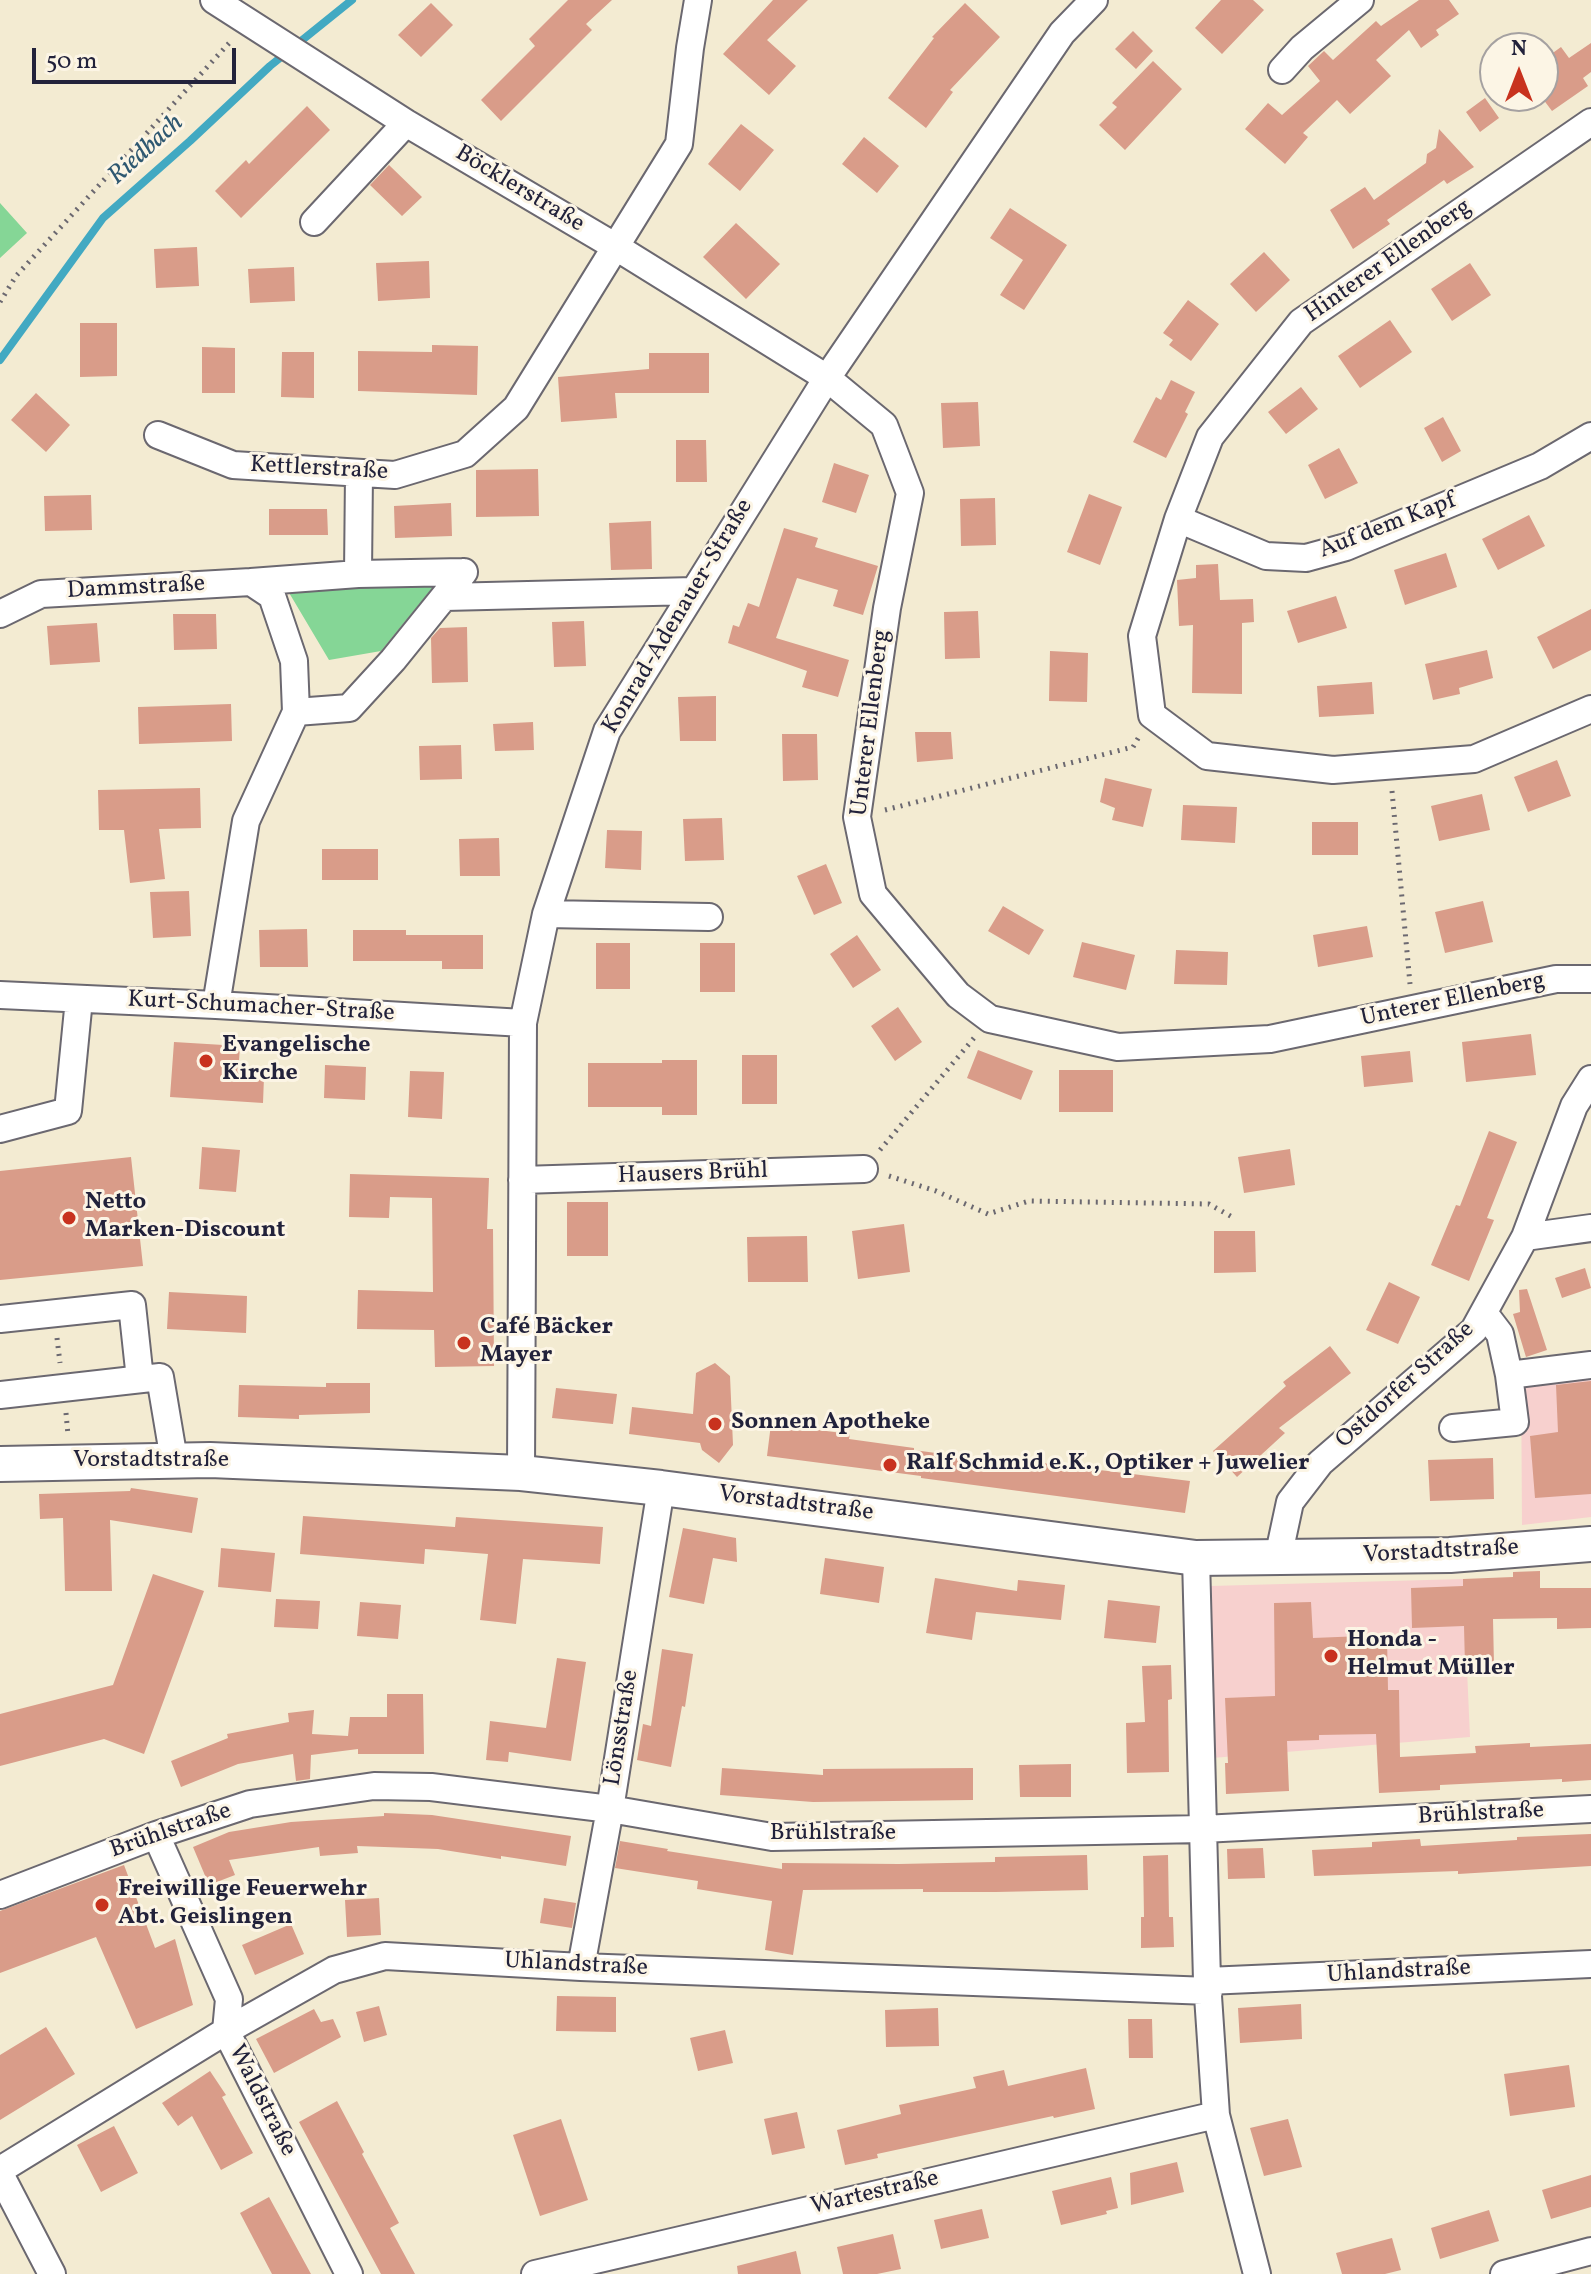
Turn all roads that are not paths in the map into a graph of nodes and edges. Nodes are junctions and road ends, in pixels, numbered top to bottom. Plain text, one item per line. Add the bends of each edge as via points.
1 (214, 0) edge
2 (698, 0) edge
3 (1094, 0) edge
4 (1360, 0) edge
5 (1282, 70) dead end
6 (1591, 122) edge
7 (406, 123) junction
8 (314, 222) dead end
9 (616, 247) junction
10 (827, 378) junction
11 (158, 435) dead end
12 (1591, 436) edge
13 (359, 473) junction
14 (1178, 519) junction
15 (358, 574) junction
16 (262, 589) junction
17 (694, 591) junction
18 (445, 597) junction
19 (0, 614) edge
20 (1591, 709) edge
21 (296, 712) junction
22 (546, 914) junction
23 (709, 917) dead end
24 (1591, 979) edge
25 (0, 995) edge
26 (79, 999) junction
27 (216, 1005) junction
28 (523, 1023) junction
29 (1591, 1079) edge
30 (0, 1129) edge
31 (864, 1169) road end
32 (522, 1180) junction
33 (1591, 1228) edge
34 (1525, 1237) junction
35 (1484, 1313) junction
36 (0, 1319) edge
37 (1591, 1365) edge
38 (1509, 1375) junction
39 (140, 1379) junction
40 (0, 1395) edge
41 (1453, 1428) dead end
42 (174, 1460) junction
43 (0, 1464) edge
44 (521, 1473) junction
45 (661, 1488) junction
46 (1591, 1544) edge
47 (1196, 1558) junction
48 (1278, 1558) junction
49 (610, 1809) junction
50 (1591, 1809) edge
51 (1203, 1829) junction
52 (156, 1835) junction
53 (0, 1895) edge
54 (1591, 1964) edge
55 (581, 1967) junction
56 (1208, 1986) junction
57 (226, 2031) junction
58 (1216, 2115) junction
59 (0, 2172) edge
60 (1591, 2251) edge
61 (52, 2274) edge
62 (349, 2274) edge
63 (535, 2274) edge
64 (1257, 2274) edge
65 (1504, 2274) edge

1 - 7 street, Böcklerstraße
2 - 9 street, Kettlerstraße via 679,144
3 - 10 street, Konrad-Adenauer-Straße via 1062,33
4 - 5 street
6 - 14 street, Hinterer Ellenberg via 1301,322 1210,437
7 - 8 street
7 - 9 street, Böcklerstraße
9 - 10 street, Böcklerstraße
9 - 13 street, Kettlerstraße via 516,408 465,454 395,475
10 - 17 street, Konrad-Adenauer-Straße
10 - 24 street, Unterer Ellenberg via 884,425 910,493 887,608 857,817 873,894 958,995 990,1019 1118,1047 1270,1039 1556,979
11 - 13 street, Kettlerstraße via 233,465
12 - 14 street, Auf dem Kapf via 1540,466 1346,547 1306,558 1266,556
13 - 15 street
14 - 20 street, Hinterer Ellenberg via 1142,636 1152,715 1207,756 1333,770 1474,759
15 - 16 street, Dammstraße
15 - 18 street via 464,572
16 - 19 street, Dammstraße via 41,594
16 - 21 street via 294,661
17 - 18 street
17 - 22 street, Konrad-Adenauer-Straße via 607,731
18 - 21 street via 349,708
21 - 27 street via 246,821
22 - 23 street
22 - 28 street, Konrad-Adenauer-Straße
25 - 26 street, Kurt-Schumacher-Straße
26 - 27 street, Kurt-Schumacher-Straße
26 - 30 street via 68,1111
27 - 28 street, Kurt-Schumacher-Straße
28 - 32 street, Konrad-Adenauer-Straße
29 - 34 street, Ostdorfer Straße via 1574,1106
31 - 32 street, Hausers Brühl
32 - 44 street, Konrad-Adenauer-Straße
33 - 34 street
34 - 35 street, Ostdorfer Straße
35 - 38 street via 1500,1334
35 - 48 street, Ostdorfer Straße via 1474,1330 1320,1463 1290,1502
36 - 39 street via 132,1305
37 - 38 street
38 - 41 street via 1515,1422
39 - 40 street
39 - 42 street via 160,1377
42 - 43 main road, Vorstadtstraße
42 - 44 main road, Vorstadtstraße
44 - 45 main road, Vorstadtstraße
45 - 47 main road, Vorstadtstraße
45 - 49 street, Lönsstraße
46 - 48 main road, Vorstadtstraße via 1450,1555
47 - 48 main road, Vorstadtstraße
47 - 51 street
49 - 51 street, Brühlstraße via 772,1837
49 - 52 street, Brühlstraße via 431,1787 374,1786 250,1804
49 - 55 street, Lönsstraße
50 - 51 street, Brühlstraße
51 - 56 street
52 - 53 street, Brühlstraße
52 - 57 street, Waldstraße via 229,1999
54 - 56 street, Uhlandstraße
55 - 56 street, Uhlandstraße
55 - 57 street, Uhlandstraße via 385,1956 334,1970
56 - 58 street
57 - 59 street, Uhlandstraße
57 - 62 street, Waldstraße
58 - 63 street, Wartestraße
58 - 64 street
59 - 61 street
60 - 65 street

